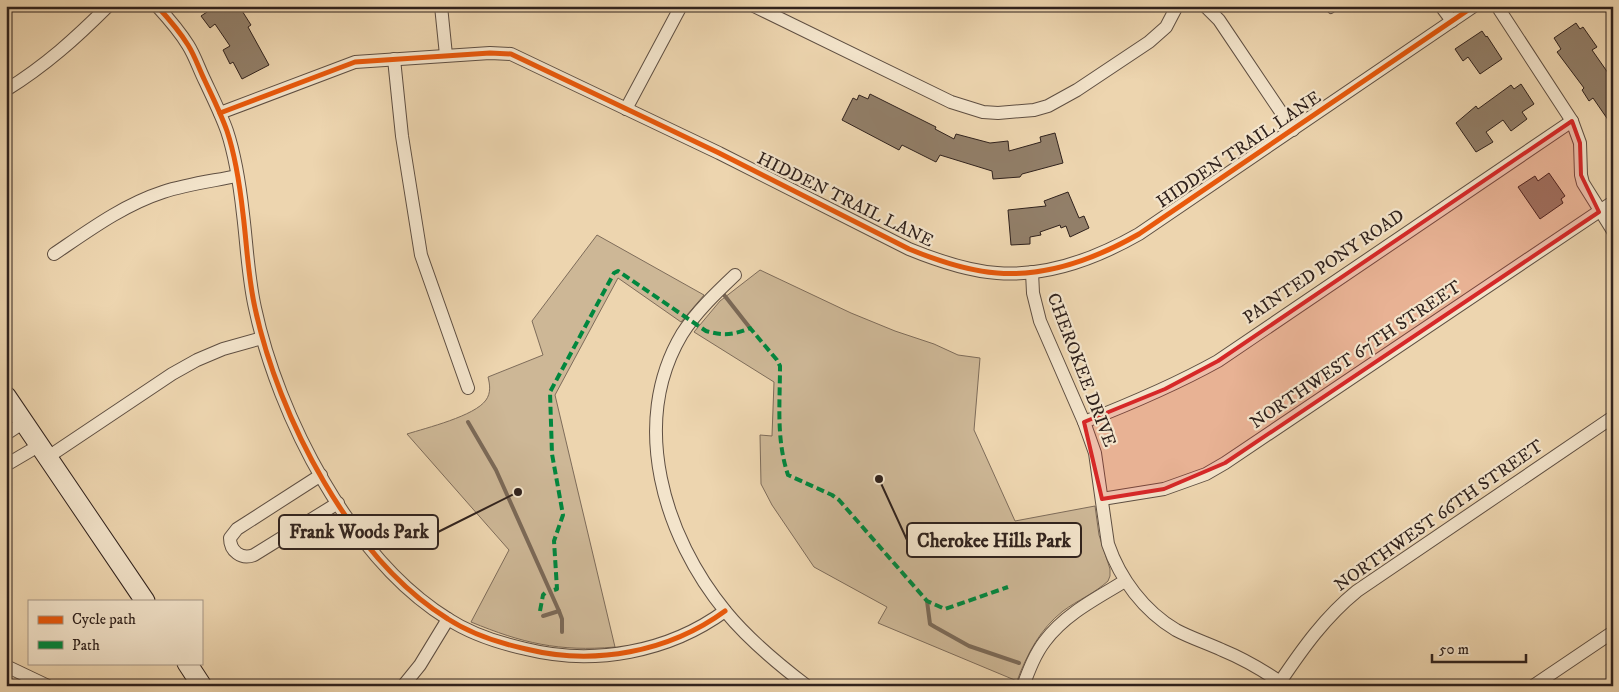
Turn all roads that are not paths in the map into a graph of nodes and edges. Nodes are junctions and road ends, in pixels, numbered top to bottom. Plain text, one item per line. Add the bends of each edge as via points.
1 (108, 6) edge
2 (157, 6) edge
3 (441, 6) edge
4 (681, 6) edge
5 (754, 6) edge
6 (1177, 6) edge
7 (1205, 6) edge
8 (1441, 6) edge
9 (1474, 6) edge
10 (1497, 6) edge
11 (1452, 21) junction
12 (446, 55) junction
13 (394, 59) junction
14 (6, 90) edge
15 (626, 108) junction
16 (220, 113) junction
17 (1572, 121) junction
18 (1293, 130) junction
19 (238, 176) junction
20 (1613, 202) edge
21 (1599, 212) junction
22 (1613, 231) edge
23 (54, 254) dead end
24 (1032, 272) junction
25 (735, 275) dead end
26 (262, 338) junction
27 (468, 388) dead end
28 (6, 396) edge
29 (1613, 417) edge
30 (24, 422) junction
31 (1084, 422) junction
32 (6, 434) edge
33 (44, 451) junction
34 (6, 465) edge
35 (321, 476) junction
36 (1102, 499) junction
37 (338, 504) junction
38 (1125, 581) junction
39 (144, 600) edge
40 (725, 611) junction
41 (448, 619) junction
42 (1613, 632) edge
43 (188, 664) edge
44 (6, 666) edge
45 (1283, 684) edge
46 (48, 686) edge
47 (202, 686) edge
48 (403, 686) edge
49 (807, 686) edge
50 (1023, 686) edge
51 (1533, 686) edge

1 - 14 street via 73,41
2 - 16 street via 188,44
3 - 12 street
4 - 15 street
5 - 6 street via 951,102 998,113 1034,110 1062,99 1160,33
7 - 18 street via 1219,20
8 - 11 street
9 - 11 street, HIDDEN TRAIL LANE
10 - 17 street
11 - 18 street, HIDDEN TRAIL LANE
12 - 13 street, HIDDEN TRAIL LANE
12 - 15 street, HIDDEN TRAIL LANE via 511,54
13 - 16 street, HIDDEN TRAIL LANE via 366,60 344,66
13 - 27 street via 402,136 421,255
15 - 24 street, HIDDEN TRAIL LANE via 926,256 998,273
16 - 19 street
17 - 21 street via 1580,143 1583,183
17 - 31 street, PAINTED PONY ROAD via 1218,360 1165,389
18 - 24 street, HIDDEN TRAIL LANE via 1122,244 1085,260
19 - 23 street via 162,192 101,222
19 - 26 street via 250,279
20 - 21 street, NORTHWEST 67TH STREET
21 - 22 street
21 - 36 street, NORTHWEST 67TH STREET via 1219,466 1164,489
24 - 31 street, CHEROKEE DRIVE via 1040,321
25 - 40 street via 692,321 674,350 661,387 656,425 658,464 672,515 697,570
26 - 33 street via 197,360
26 - 35 street via 282,395
28 - 30 main road
29 - 45 street, NORTHWEST 66TH STREET via 1356,591 1325,620
30 - 32 street
30 - 33 main road
31 - 36 street, CHEROKEE DRIVE via 1095,453
33 - 34 street
33 - 39 main road
35 - 37 street
35 - 37 street via 236,529 230,538 232,548 243,557 254,555
36 - 38 street, CHEROKEE DRIVE via 1108,544
37 - 41 street via 394,575
38 - 45 street, CHEROKEE DRIVE via 1147,607 1176,630 1222,650
38 - 50 street via 1080,609 1054,630 1037,654
40 - 41 street via 698,629 660,644 623,653 585,656 549,654 509,645
40 - 49 street via 763,650
41 - 48 street
42 - 51 street
43 - 47 main road
44 - 46 street

